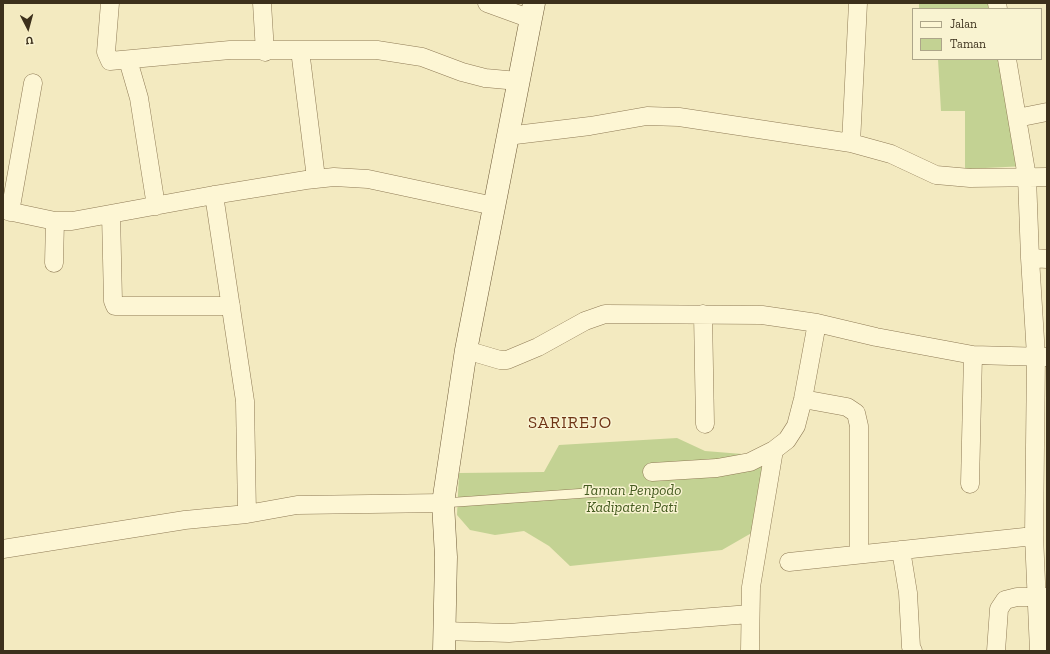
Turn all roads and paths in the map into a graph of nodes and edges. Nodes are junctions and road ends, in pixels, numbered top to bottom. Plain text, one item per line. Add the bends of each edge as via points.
1 (110, 3) edge
2 (262, 3) edge
3 (487, 3) edge
4 (858, 3) edge
5 (532, 11) edge
6 (300, 50) junction
7 (265, 52) junction
8 (128, 60) junction
9 (1007, 60) edge
10 (518, 81) junction
11 (33, 83) dead end
12 (1047, 112) edge
13 (1017, 118) junction
14 (507, 136) junction
15 (851, 143) junction
16 (1027, 177) junction
17 (1047, 177) edge
18 (316, 178) junction
19 (214, 195) junction
20 (156, 206) junction
21 (494, 206) junction
22 (6, 211) edge
23 (112, 214) junction
24 (55, 221) junction
25 (1038, 259) edge
26 (54, 263) dead end
27 (231, 306) junction
28 (703, 314) junction
29 (817, 323) junction
30 (466, 350) junction
31 (973, 355) junction
32 (1042, 357) edge
33 (803, 399) junction
34 (705, 424) dead end
35 (774, 450) junction
36 (652, 472) dead end
37 (970, 484) dead end
38 (601, 492) dead end
39 (443, 502) junction
40 (246, 514) junction
41 (1034, 536) junction
42 (3, 549) edge
43 (901, 550) junction
44 (859, 554) junction
45 (789, 562) dead end
46 (1042, 597) edge
47 (750, 614) junction
48 (444, 641) edge
49 (750, 651) edge
50 (913, 651) edge
51 (996, 651) edge
52 (1039, 651) edge

1 - 8 street via 106,52 110,61
2 - 7 street
3 - 5 street
4 - 15 street
5 - 10 street
6 - 7 street
6 - 10 street via 370,50 403,54 434,60 485,78
6 - 18 street
7 - 8 street via 230,50
8 - 20 street via 139,98
9 - 13 street
10 - 14 street
11 - 22 street
12 - 13 street
13 - 16 street
14 - 15 street via 647,116 711,121
14 - 21 street
15 - 16 street via 892,154 936,175 970,178
16 - 17 street
16 - 25 street
18 - 19 street
18 - 21 street via 368,179
19 - 20 street
19 - 27 street
20 - 23 street
21 - 30 street
22 - 24 street
23 - 24 street via 72,221
23 - 27 street via 115,306
24 - 26 street
25 - 32 street
27 - 40 street via 245,401
28 - 29 street via 762,315
28 - 30 street via 618,313 596,316 538,347 507,360
28 - 34 street
29 - 31 street
29 - 33 street
30 - 39 street
31 - 32 street
31 - 37 street
32 - 41 street
33 - 35 street via 796,426 786,440
33 - 44 street via 847,407 856,413 859,426
35 - 36 street via 750,462 717,468
35 - 47 street via 751,587
38 - 39 lane
39 - 40 street via 297,505
39 - 48 street via 446,557
40 - 42 street via 185,520
41 - 43 street
41 - 46 street
43 - 44 street
43 - 50 street
44 - 45 street
46 - 51 street via 1017,597 1005,600 999,609
46 - 52 street
47 - 48 street via 509,633
47 - 49 street

